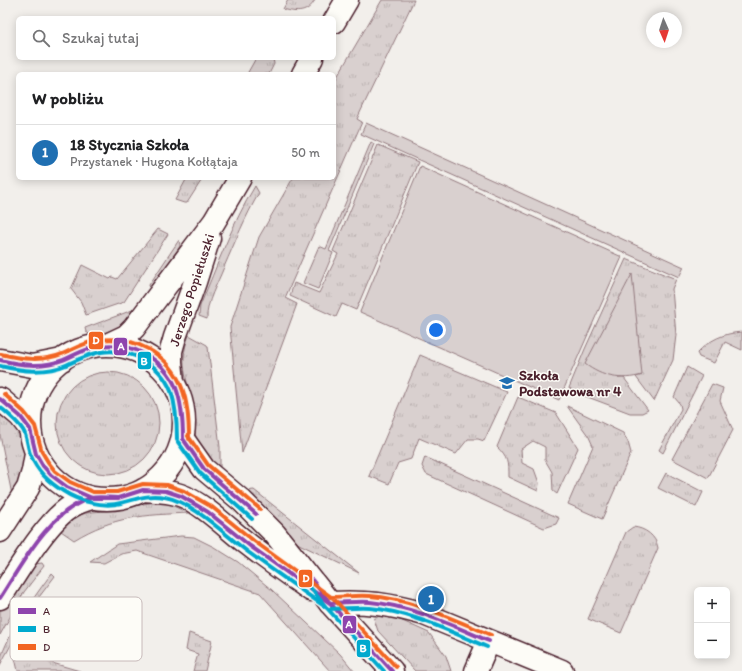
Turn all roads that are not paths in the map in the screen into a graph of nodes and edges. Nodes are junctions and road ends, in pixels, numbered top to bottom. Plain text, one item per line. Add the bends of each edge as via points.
1 (347, 0) edge
2 (336, 19) edge
3 (311, 60) edge
4 (304, 72) edge
5 (239, 180) edge
6 (214, 222) junction
7 (107, 345) junction
8 (0, 360) edge
9 (62, 360) junction
10 (173, 382) junction
11 (0, 399) edge
12 (30, 429) junction
13 (183, 439) junction
14 (36, 454) junction
15 (144, 490) junction
16 (92, 498) junction
17 (0, 531) edge
18 (0, 598) edge
19 (330, 603) junction
20 (489, 641) junction
21 (392, 671) edge
22 (476, 671) edge
23 (562, 671) edge

1 - 2 main road
3 - 4 main road
5 - 6 main road, Jerzego Popiełuszki
6 - 7 main road, Jerzego Popiełuszki via 134,328 126,336
6 - 10 main road, Jerzego Popiełuszki via 171,351
7 - 9 main road via 84,350
7 - 10 main road via 140,350 163,368
8 - 9 main road via 32,366
9 - 12 main road via 50,370 34,396
10 - 13 main road via 183,419
11 - 12 main road via 20,416
12 - 14 main road
13 - 15 main road via 172,466
13 - 19 main road via 204,468 275,534
14 - 16 main road via 51,475 67,487
14 - 17 main road via 28,488
15 - 16 main road via 118,498
15 - 19 main road via 166,491 194,503
16 - 18 main road via 71,506 59,515
19 - 20 main road via 369,602 408,609
19 - 21 main road
20 - 22 main road
20 - 23 main road

